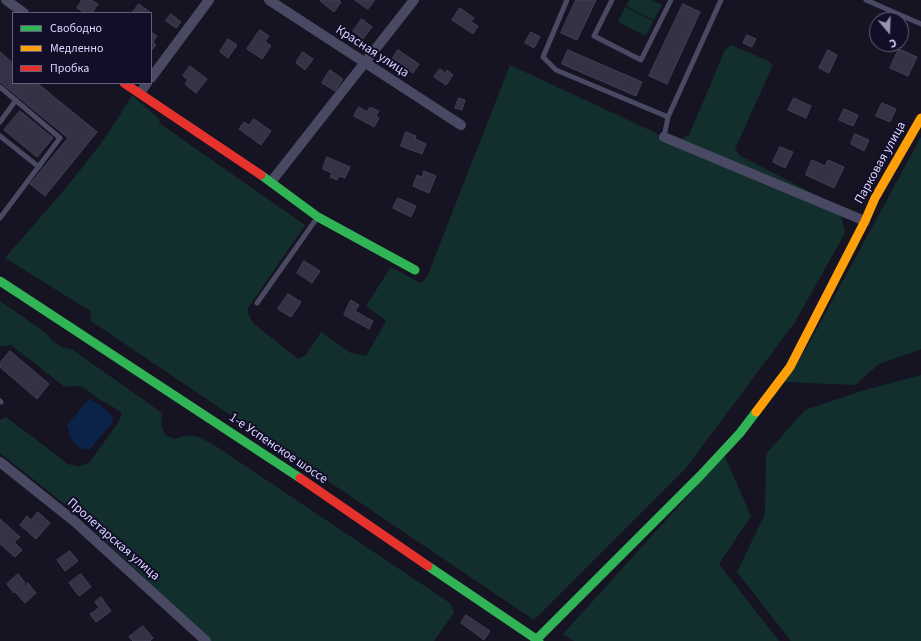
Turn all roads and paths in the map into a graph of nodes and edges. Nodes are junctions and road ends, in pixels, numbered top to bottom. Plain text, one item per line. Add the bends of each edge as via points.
1 (209, 0) edge
2 (269, 0) edge
3 (414, 0) edge
4 (567, 0) edge
5 (612, 0) edge
6 (671, 0) edge
7 (721, 0) edge
8 (866, 0) edge
9 (9, 1) edge
10 (23, 12) edge
11 (921, 24) edge
12 (365, 63) junction
13 (152, 77) edge
14 (126, 84) edge
15 (146, 84) edge
16 (0, 87) edge
17 (140, 93) junction
18 (16, 100) junction
19 (668, 117) junction
20 (921, 118) edge
21 (0, 122) edge
22 (461, 125) dead end
23 (0, 136) edge
24 (664, 137) joint
25 (39, 167) junction
26 (271, 182) junction
27 (318, 217) junction
28 (0, 218) edge
29 (865, 221) junction
30 (415, 270) dead end
31 (0, 282) edge
32 (257, 303) dead end
33 (0, 462) edge
34 (538, 640) edge
35 (206, 641) edge

1 - 13 street
2 - 12 street, Красная улица
3 - 12 street
4 - 19 lane via 543,56 556,70
5 - 6 lane via 594,36 641,60
7 - 19 lane
8 - 11 lane
9 - 10 street
12 - 22 street, Красная улица
12 - 26 street
14 - 17 street
15 - 17 street
16 - 18 lane
17 - 26 street
18 - 21 lane
18 - 25 lane via 60,138
19 - 24 lane
20 - 29 street, Парковая улица via 875,198
23 - 25 lane
24 - 29 street
25 - 28 lane
26 - 27 street
27 - 30 street
27 - 32 lane
29 - 34 street, Парковая улица via 790,367 740,433
31 - 34 street, 1-е Успенское шоссе via 306,482
33 - 35 street, Пролетарская улица via 74,521

